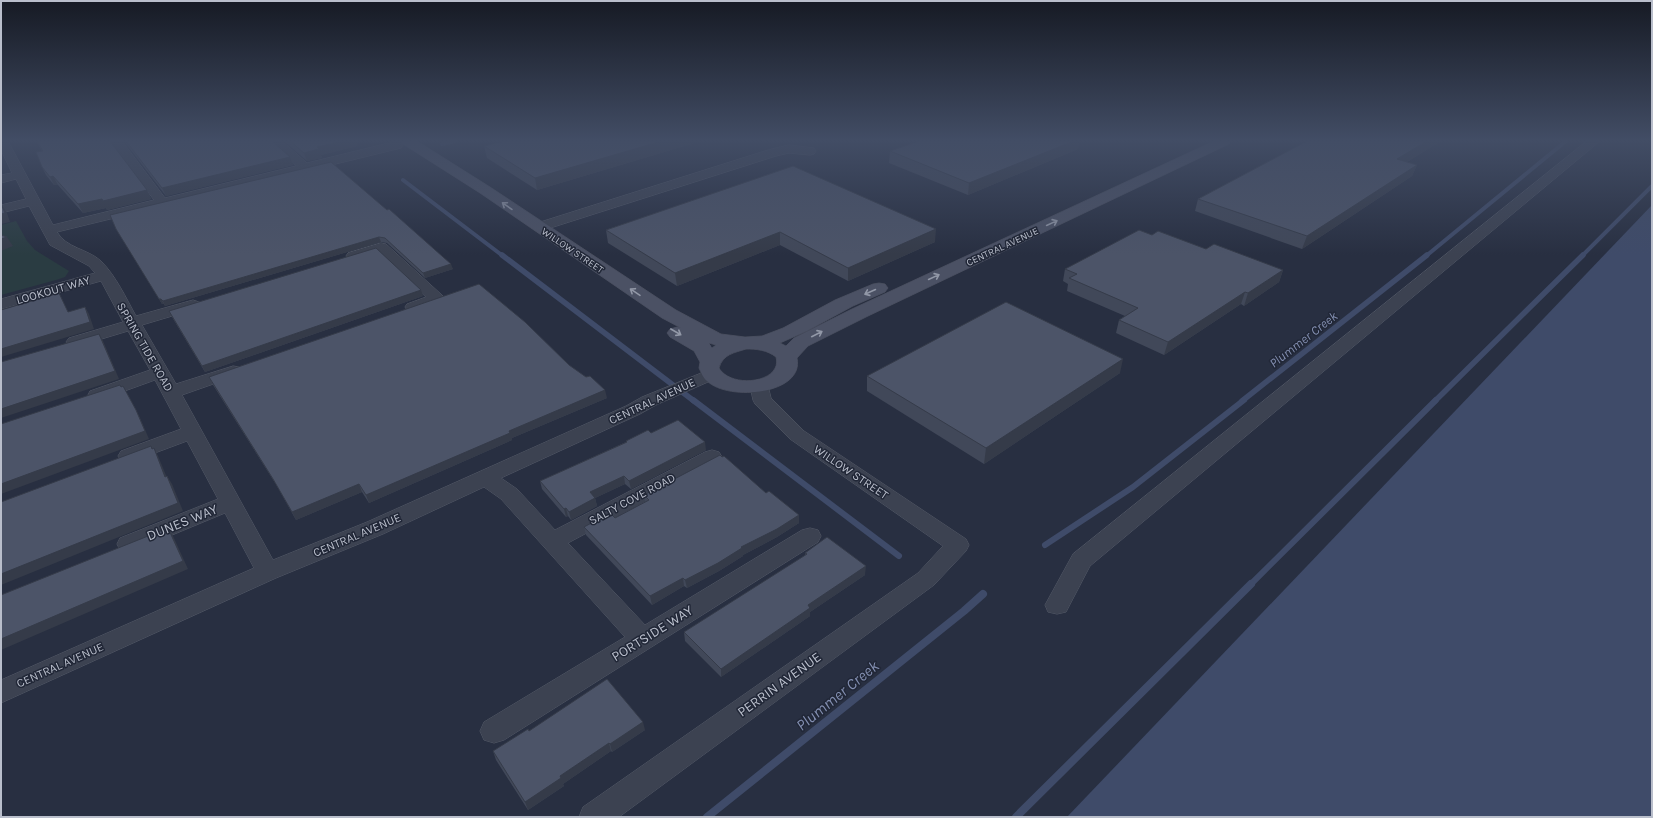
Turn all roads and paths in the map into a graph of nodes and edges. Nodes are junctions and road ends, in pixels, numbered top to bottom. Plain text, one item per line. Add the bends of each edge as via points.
1 (22, 179) edge
2 (145, 179) edge
3 (255, 179) edge
4 (452, 179) edge
5 (460, 179) edge
6 (691, 179) edge
7 (1115, 179) edge
8 (1143, 179) edge
9 (1547, 179) edge
10 (33, 201) junction
11 (162, 202) junction
12 (1, 209) edge
13 (539, 228) junction
14 (49, 230) junction
15 (337, 260) edge
16 (105, 275) junction
17 (204, 302) edge
18 (1, 304) edge
19 (401, 312) edge
20 (132, 324) junction
21 (750, 343) junction
22 (59, 347) edge
23 (786, 358) junction
24 (248, 366) edge
25 (706, 372) junction
26 (159, 374) junction
27 (759, 386) junction
28 (171, 392) junction
29 (83, 399) edge
30 (192, 432) junction
31 (712, 457) edge
32 (113, 462) edge
33 (486, 478) junction
34 (231, 502) junction
35 (810, 536) dead end
36 (553, 541) junction
37 (958, 545) joint
38 (109, 552) edge
39 (268, 572) junction
40 (1057, 605) dead end
41 (642, 639) junction
42 (1, 692) edge
43 (494, 731) dead end
44 (594, 817) edge

1 - 10 street, SPRING TIDE ROAD
2 - 11 street
3 - 11 street
4 -> 25 street, WILLOW STREET via 652,318 702,347
13 -> 5 street, WILLOW STREET
6 - 13 street
7 -> 21 street, CENTRAL AVENUE via 843,304 773,340
23 -> 8 street, CENTRAL AVENUE via 801,342
9 - 40 street via 1081,560
10 - 12 street
10 - 14 street, SPRING TIDE ROAD
11 - 14 street
21 -> 13 street, WILLOW STREET via 716,339 669,314
14 - 16 street, SPRING TIDE ROAD via 55,242 94,263
15 - 19 street via 381,247 437,299
16 - 18 street, LOOKOUT WAY
16 - 20 street, SPRING TIDE ROAD
17 - 20 street
20 - 22 street
20 - 26 street, SPRING TIDE ROAD
21 - 23 street, WILLOW STREET via 775,348
21 - 25 street, CENTRAL AVENUE via 722,349 714,355
23 - 27 street via 788,365 782,375 770,383
24 - 28 street
25 - 27 street via 724,384 747,388
25 - 33 street, CENTRAL AVENUE via 633,410
26 - 28 street, SPRING TIDE ROAD
26 - 29 street
27 - 37 street, WILLOW STREET via 762,400 797,435
28 - 30 street, SPRING TIDE ROAD
30 - 32 street
30 - 34 street, SPRING TIDE ROAD
31 - 36 street, SALTY COVE ROAD
33 - 36 street via 509,494
33 - 39 street, CENTRAL AVENUE
34 - 38 street, DUNES WAY
34 - 39 street, SPRING TIDE ROAD
35 - 41 street, PORTSIDE WAY
36 - 41 street
37 - 44 street, PERRIN AVENUE via 926,578
39 - 42 street, CENTRAL AVENUE
41 - 43 street, PORTSIDE WAY

